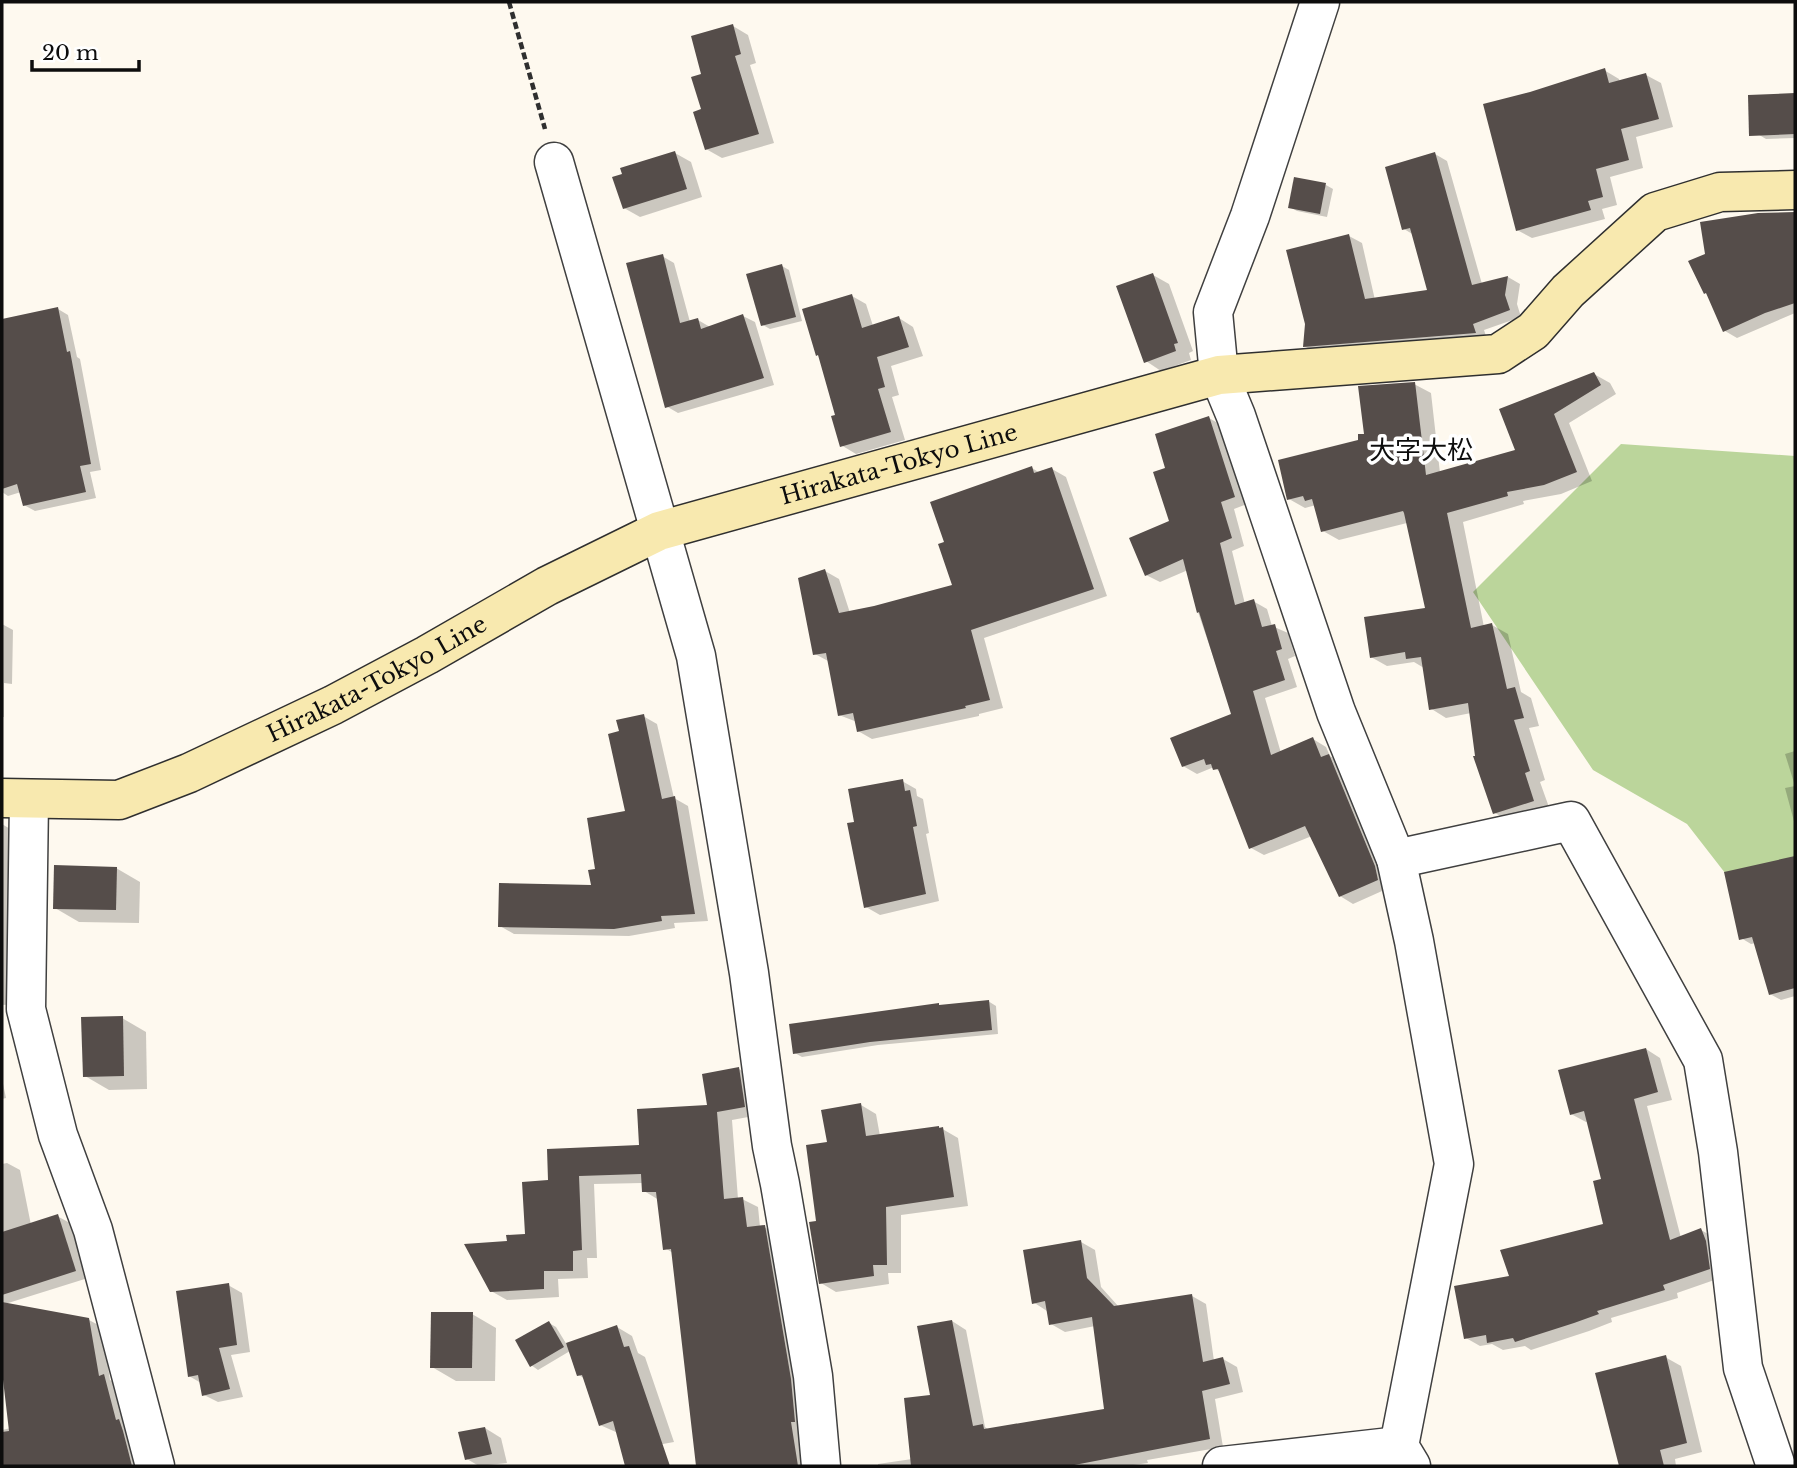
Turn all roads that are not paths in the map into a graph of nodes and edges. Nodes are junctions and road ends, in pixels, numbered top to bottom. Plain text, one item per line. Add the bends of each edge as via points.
1 (1320, 2) edge
2 (554, 162) road end
3 (1795, 190) edge
4 (1219, 375) junction
5 (659, 531) junction
6 (15, 799) edge
7 (1396, 859) junction
8 (1405, 1456) edge
9 (155, 1466) edge
10 (821, 1466) edge
11 (1222, 1466) edge
12 (1776, 1466) edge

1 - 4 street via 1250,216 1213,312
2 - 5 street
3 - 4 main road, Hirakata-Tokyo Line via 1720,192 1655,212 1568,291 1533,331 1498,354
4 - 5 main road, Hirakata-Tokyo Line
4 - 7 street via 1336,712
5 - 6 main road, Hirakata-Tokyo Line via 547,586 333,705 189,773 119,800
5 - 10 street via 696,656 718,780 772,1146 813,1376
6 - 9 street via 26,1009 58,1135 93,1230
7 - 8 street via 1454,1164
7 - 12 street via 1572,821 1703,1060 1744,1368
8 - 11 street

